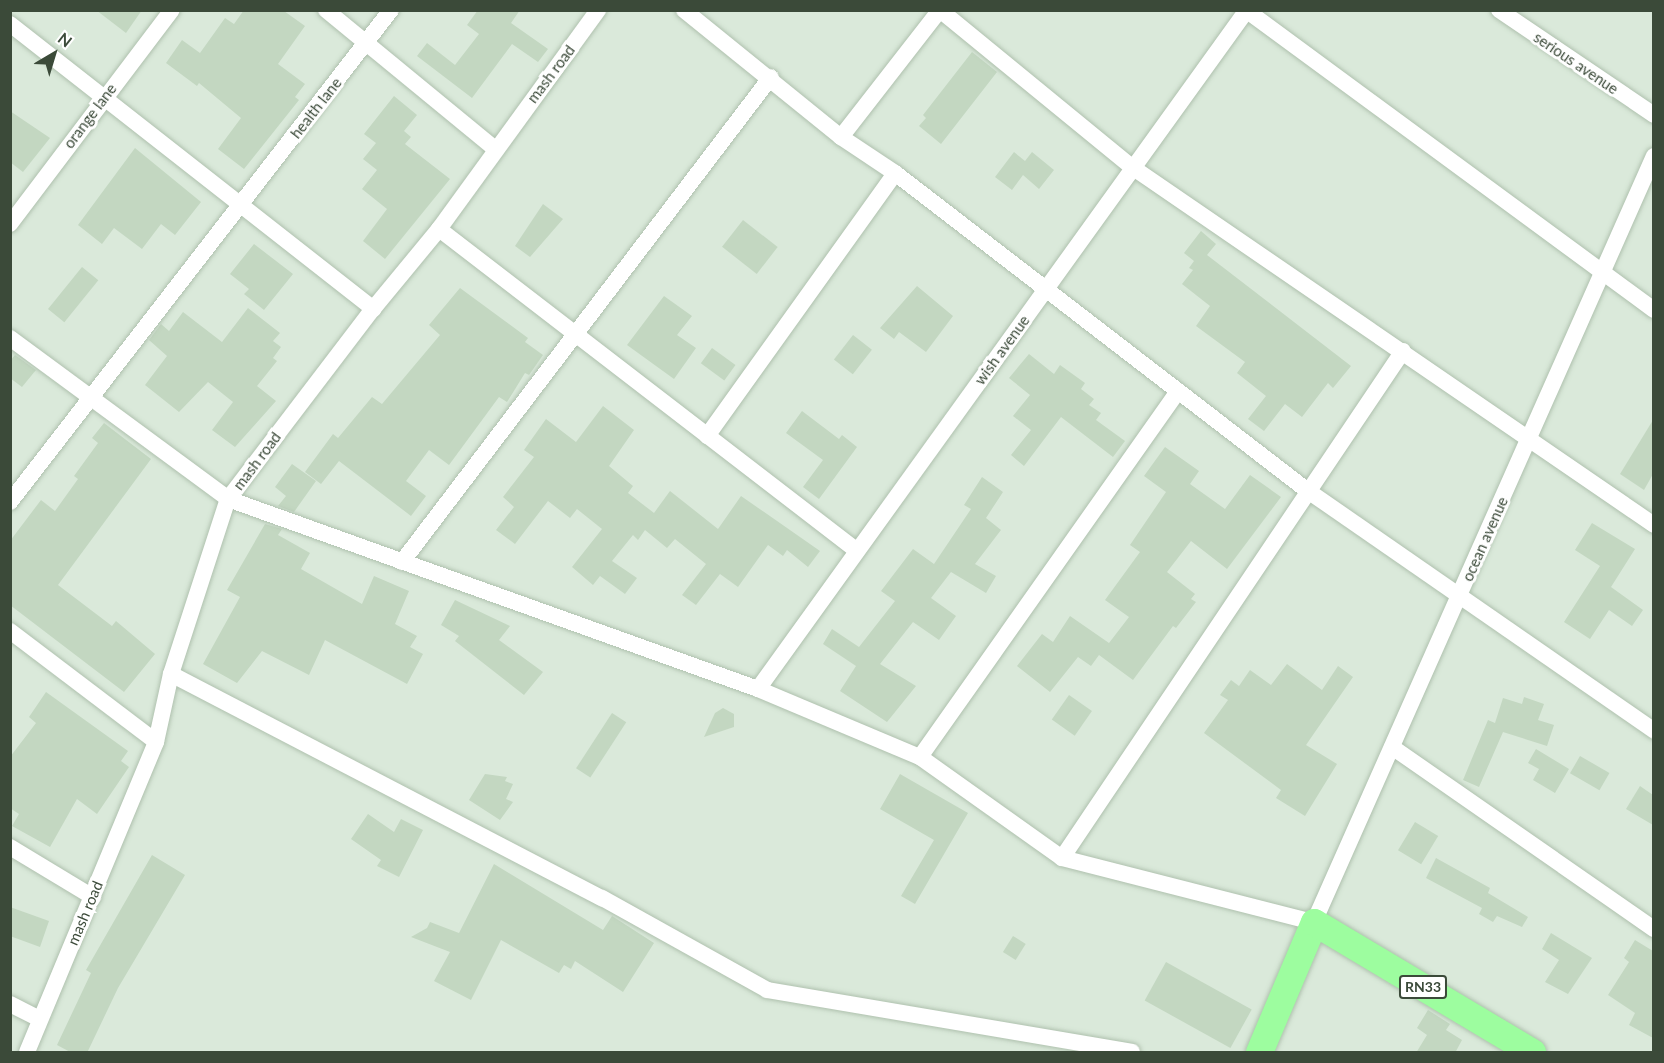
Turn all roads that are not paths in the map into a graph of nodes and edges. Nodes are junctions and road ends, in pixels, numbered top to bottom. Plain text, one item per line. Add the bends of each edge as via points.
1 (172, 10) edge
2 (326, 10) edge
3 (392, 10) edge
4 (598, 10) edge
5 (684, 10) edge
6 (940, 10) edge
7 (1499, 10) edge
8 (1246, 11) edge
9 (10, 24) edge
10 (367, 42) junction
11 (771, 77) junction
12 (104, 97) junction
13 (1653, 115) edge
14 (841, 137) junction
15 (495, 149) junction
16 (1653, 156) edge
17 (1132, 167) junction
18 (895, 173) junction
19 (241, 205) junction
20 (10, 224) edge
21 (439, 229) junction
22 (1601, 275) junction
23 (1047, 289) junction
24 (373, 309) junction
25 (1653, 310) edge
26 (575, 334) junction
27 (10, 338) edge
28 (1403, 351) junction
29 (1178, 391) junction
30 (90, 397) junction
31 (707, 436) junction
32 (1530, 438) junction
33 (1308, 491) junction
34 (228, 499) junction
35 (10, 502) edge
36 (1653, 525) edge
37 (856, 550) junction
38 (402, 562) junction
39 (1458, 598) junction
40 (10, 632) edge
41 (171, 674) junction
42 (758, 689) junction
43 (1653, 731) edge
44 (156, 742) junction
45 (1392, 747) junction
46 (920, 757) junction
47 (10, 847) edge
48 (1062, 858) junction
49 (93, 897) junction
50 (1314, 922) junction
51 (1653, 929) edge
52 (10, 1004) edge
53 (39, 1018) junction
54 (1530, 1052) edge
55 (27, 1053) edge
56 (1132, 1053) edge
57 (1259, 1053) edge

1 - 12 street, orange lane
2 - 10 street
3 - 10 street, health lane
4 - 15 street, mash road
5 - 11 street
6 - 14 street
6 - 17 street
7 - 13 street, serious avenue
8 - 17 street, wish avenue
8 - 22 street
9 - 12 street
10 - 15 street
10 - 19 street, health lane
11 - 14 street
11 - 26 street
12 - 19 street
12 - 20 street, orange lane
14 - 18 street
15 - 21 street, mash road
16 - 22 street, ocean avenue
17 - 23 street, wish avenue
17 - 28 street
18 - 23 street
18 - 31 street
19 - 24 street
19 - 30 street, health lane
21 - 24 street, mash road
21 - 26 street
22 - 25 street
22 - 32 street, ocean avenue
23 - 29 street
23 - 37 street, wish avenue
24 - 34 street, mash road
26 - 31 street
26 - 38 street
27 - 30 street, RN33
28 - 32 street
28 - 33 street
29 - 33 street
29 - 46 street
30 - 34 street, RN33
30 - 35 street, health lane
31 - 37 street
32 - 36 street
32 - 39 street, ocean avenue
33 - 39 street
33 - 48 street
34 - 38 street, RN33
34 - 41 street, mash road
37 - 42 street, wish avenue
38 - 42 street, RN33
39 - 43 street
39 - 45 street, ocean avenue
40 - 44 street
41 - 44 street, mash road
41 - 56 street via 602,898 767,990
42 - 46 street, RN33
44 - 49 street, mash road
45 - 50 street, ocean avenue
45 - 51 street
46 - 48 street, RN33
47 - 49 street
48 - 50 street, RN33
49 - 53 street, mash road
50 - 54 main road, RN33
50 - 57 main road
52 - 53 street
53 - 55 street, mash road

